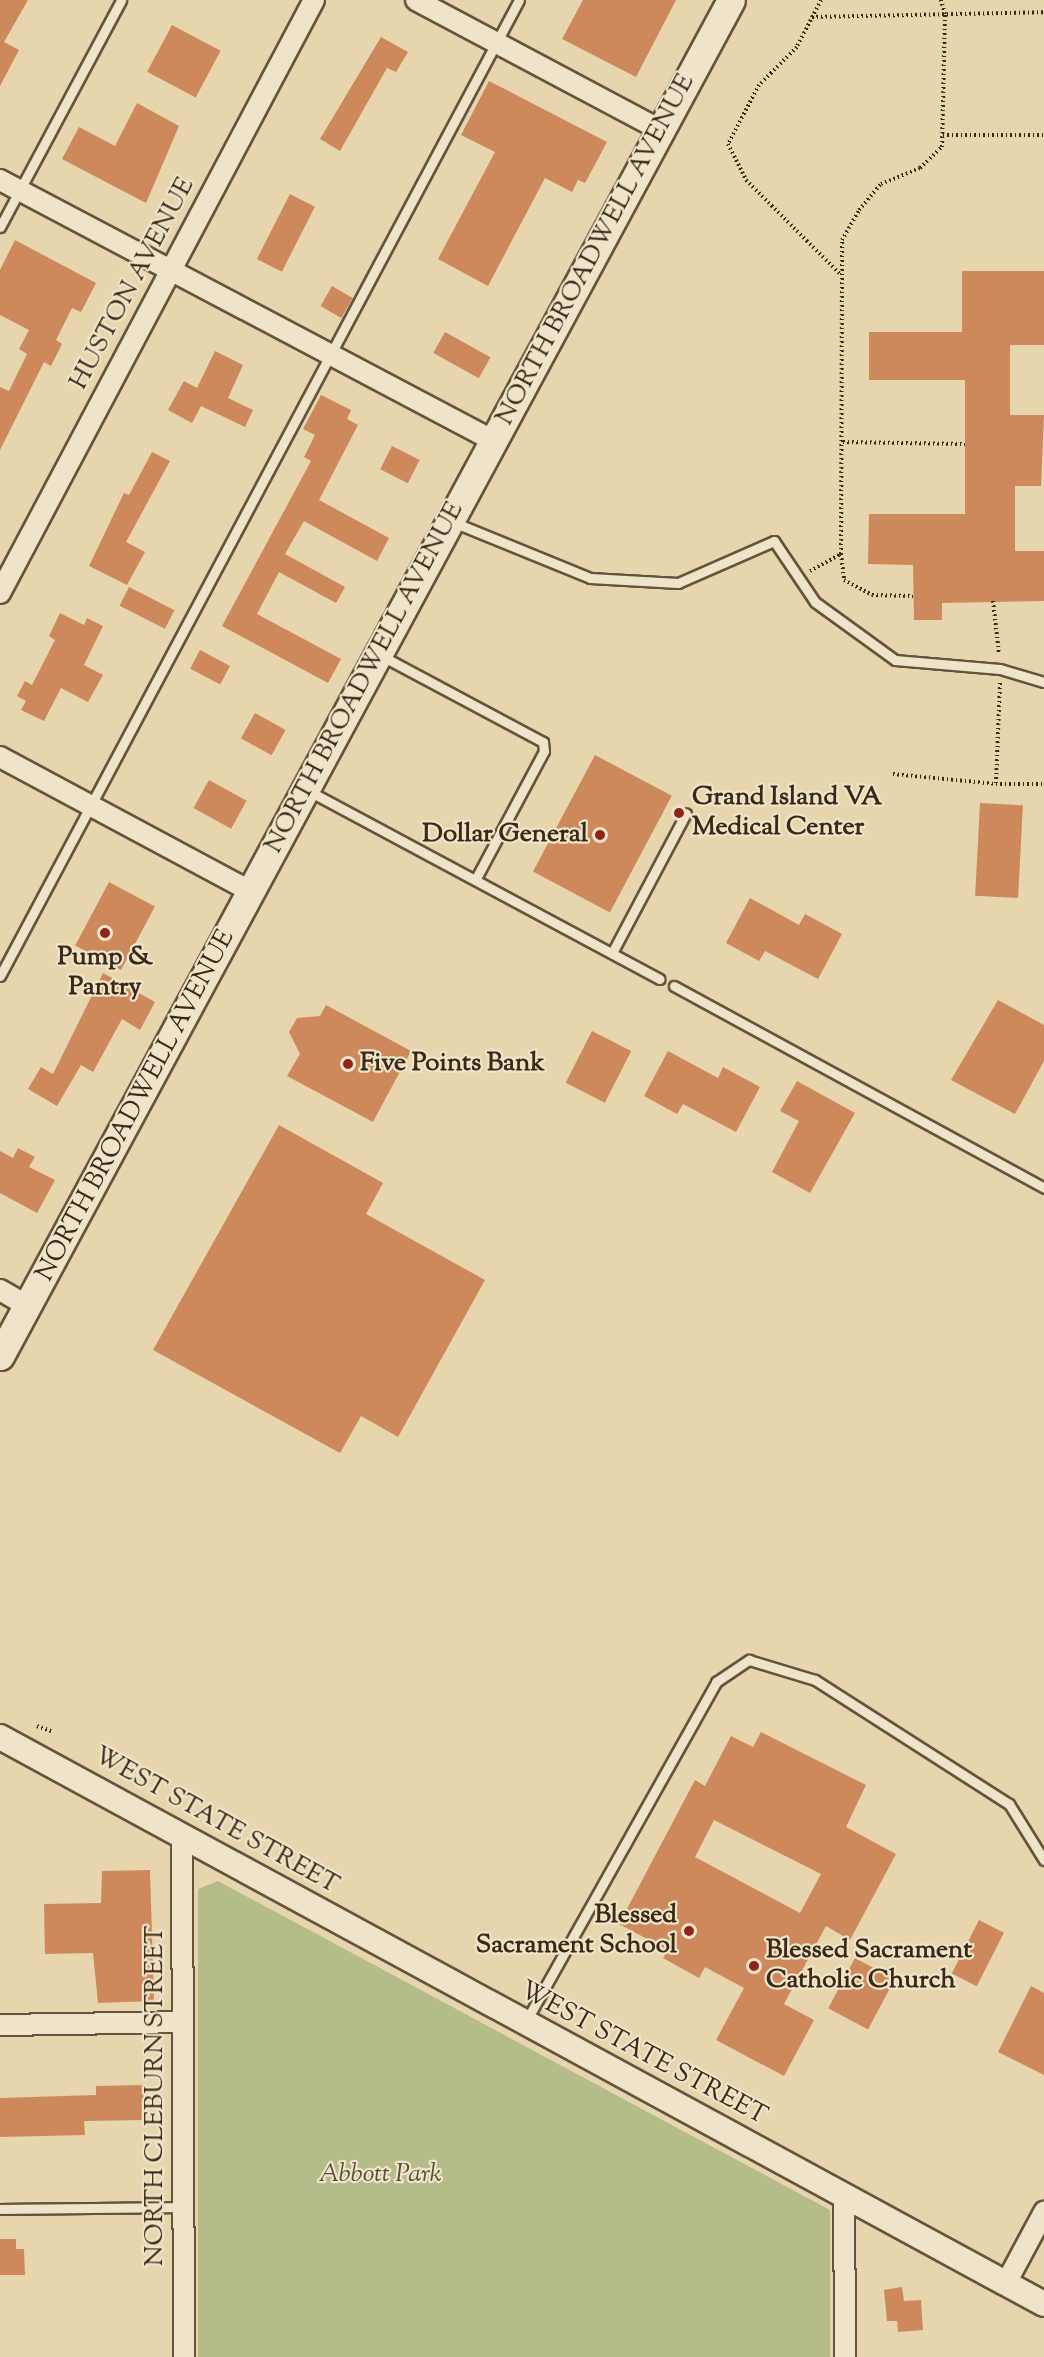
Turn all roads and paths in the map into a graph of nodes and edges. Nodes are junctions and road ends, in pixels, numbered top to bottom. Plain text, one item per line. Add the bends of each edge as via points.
1 (121, 0) edge
2 (314, 0) edge
3 (416, 0) edge
4 (519, 0) edge
5 (731, 0) edge
6 (821, 0) edge
7 (940, 0) edge
8 (1044, 12) edge
9 (945, 14) junction
10 (813, 16) junction
11 (496, 43) junction
12 (661, 130) junction
13 (943, 135) junction
14 (1044, 135) edge
15 (0, 180) edge
16 (20, 190) junction
17 (0, 227) edge
18 (171, 270) junction
19 (839, 273) junction
20 (332, 356) junction
21 (494, 441) junction
22 (843, 442) junction
23 (965, 444) dead end
24 (450, 520) junction
25 (841, 554) junction
26 (798, 578) junction
27 (0, 593) edge
28 (913, 596) dead end
29 (993, 601) dead end
30 (378, 654) junction
31 (1000, 669) junction
32 (1044, 682) edge
33 (0, 757) edge
34 (893, 774) dead end
35 (996, 784) junction
36 (1044, 784) edge
37 (305, 789) junction
38 (90, 805) junction
39 (686, 813) dead end
40 (475, 880) junction
41 (250, 891) junction
42 (612, 953) junction
43 (0, 976) edge
44 (660, 978) dead end
45 (674, 986) dead end
46 (1044, 1188) edge
47 (0, 1290) edge
48 (30, 1306) junction
49 (0, 1356) edge
50 (37, 1725) dead end
51 (51, 1731) dead end
52 (0, 1737) edge
53 (182, 1835) junction
54 (1044, 1860) edge
55 (183, 2022) junction
56 (525, 2023) junction
57 (0, 2025) edge
58 (844, 2196) junction
59 (183, 2207) junction
60 (0, 2209) edge
61 (1044, 2212) edge
62 (1006, 2283) junction
63 (1044, 2304) edge
64 (184, 2357) edge
65 (845, 2357) edge

1 - 16 lane
2 - 18 street, HUSTON AVENUE
3 - 11 street
4 - 11 lane
5 - 12 main road, NORTH BROADWELL AVENUE
6 - 10 path
7 - 9 path
8 - 9 path
9 - 10 path
9 - 13 path
10 - 19 path via 797,47 759,85 728,144 746,180
11 - 12 street
11 - 20 lane
12 - 21 main road, NORTH BROADWELL AVENUE
13 - 14 path
13 - 19 path via 942,147 920,168 881,184 859,210 842,240
15 - 16 street
16 - 17 lane
16 - 18 street
18 - 20 street
18 - 27 street, HUSTON AVENUE
19 - 22 path
20 - 21 street
20 - 38 lane
21 - 24 main road, NORTH BROADWELL AVENUE
22 - 23 path
22 - 25 path
24 - 26 lane via 590,578 678,583 774,542
24 - 30 main road, NORTH BROADWELL AVENUE
25 - 26 path
25 - 28 path via 844,580 872,595
26 - 31 lane via 815,602 895,660
29 - 31 path
30 - 37 main road, NORTH BROADWELL AVENUE
30 - 40 lane via 543,742 544,751
31 - 32 lane
31 - 35 path
33 - 38 street
34 - 35 path
35 - 36 path
37 - 40 lane
37 - 41 main road, NORTH BROADWELL AVENUE
38 - 41 street
38 - 43 lane
39 - 42 lane
40 - 42 lane
41 - 48 main road, NORTH BROADWELL AVENUE
42 - 44 lane
45 - 46 lane
47 - 48 street
48 - 49 main road, NORTH BROADWELL AVENUE
50 - 51 path
52 - 53 street, WEST STATE STREET
53 - 55 street, NORTH CLEBURN STREET
53 - 56 street, WEST STATE STREET
54 - 56 lane via 1009,1804 815,1680 749,1660 716,1682
55 - 57 street
55 - 59 street, NORTH CLEBURN STREET
56 - 58 street, WEST STATE STREET
58 - 62 street, WEST STATE STREET
58 - 65 street
59 - 60 lane
59 - 64 street, NORTH CLEBURN STREET
61 - 62 street
62 - 63 street, WEST STATE STREET

